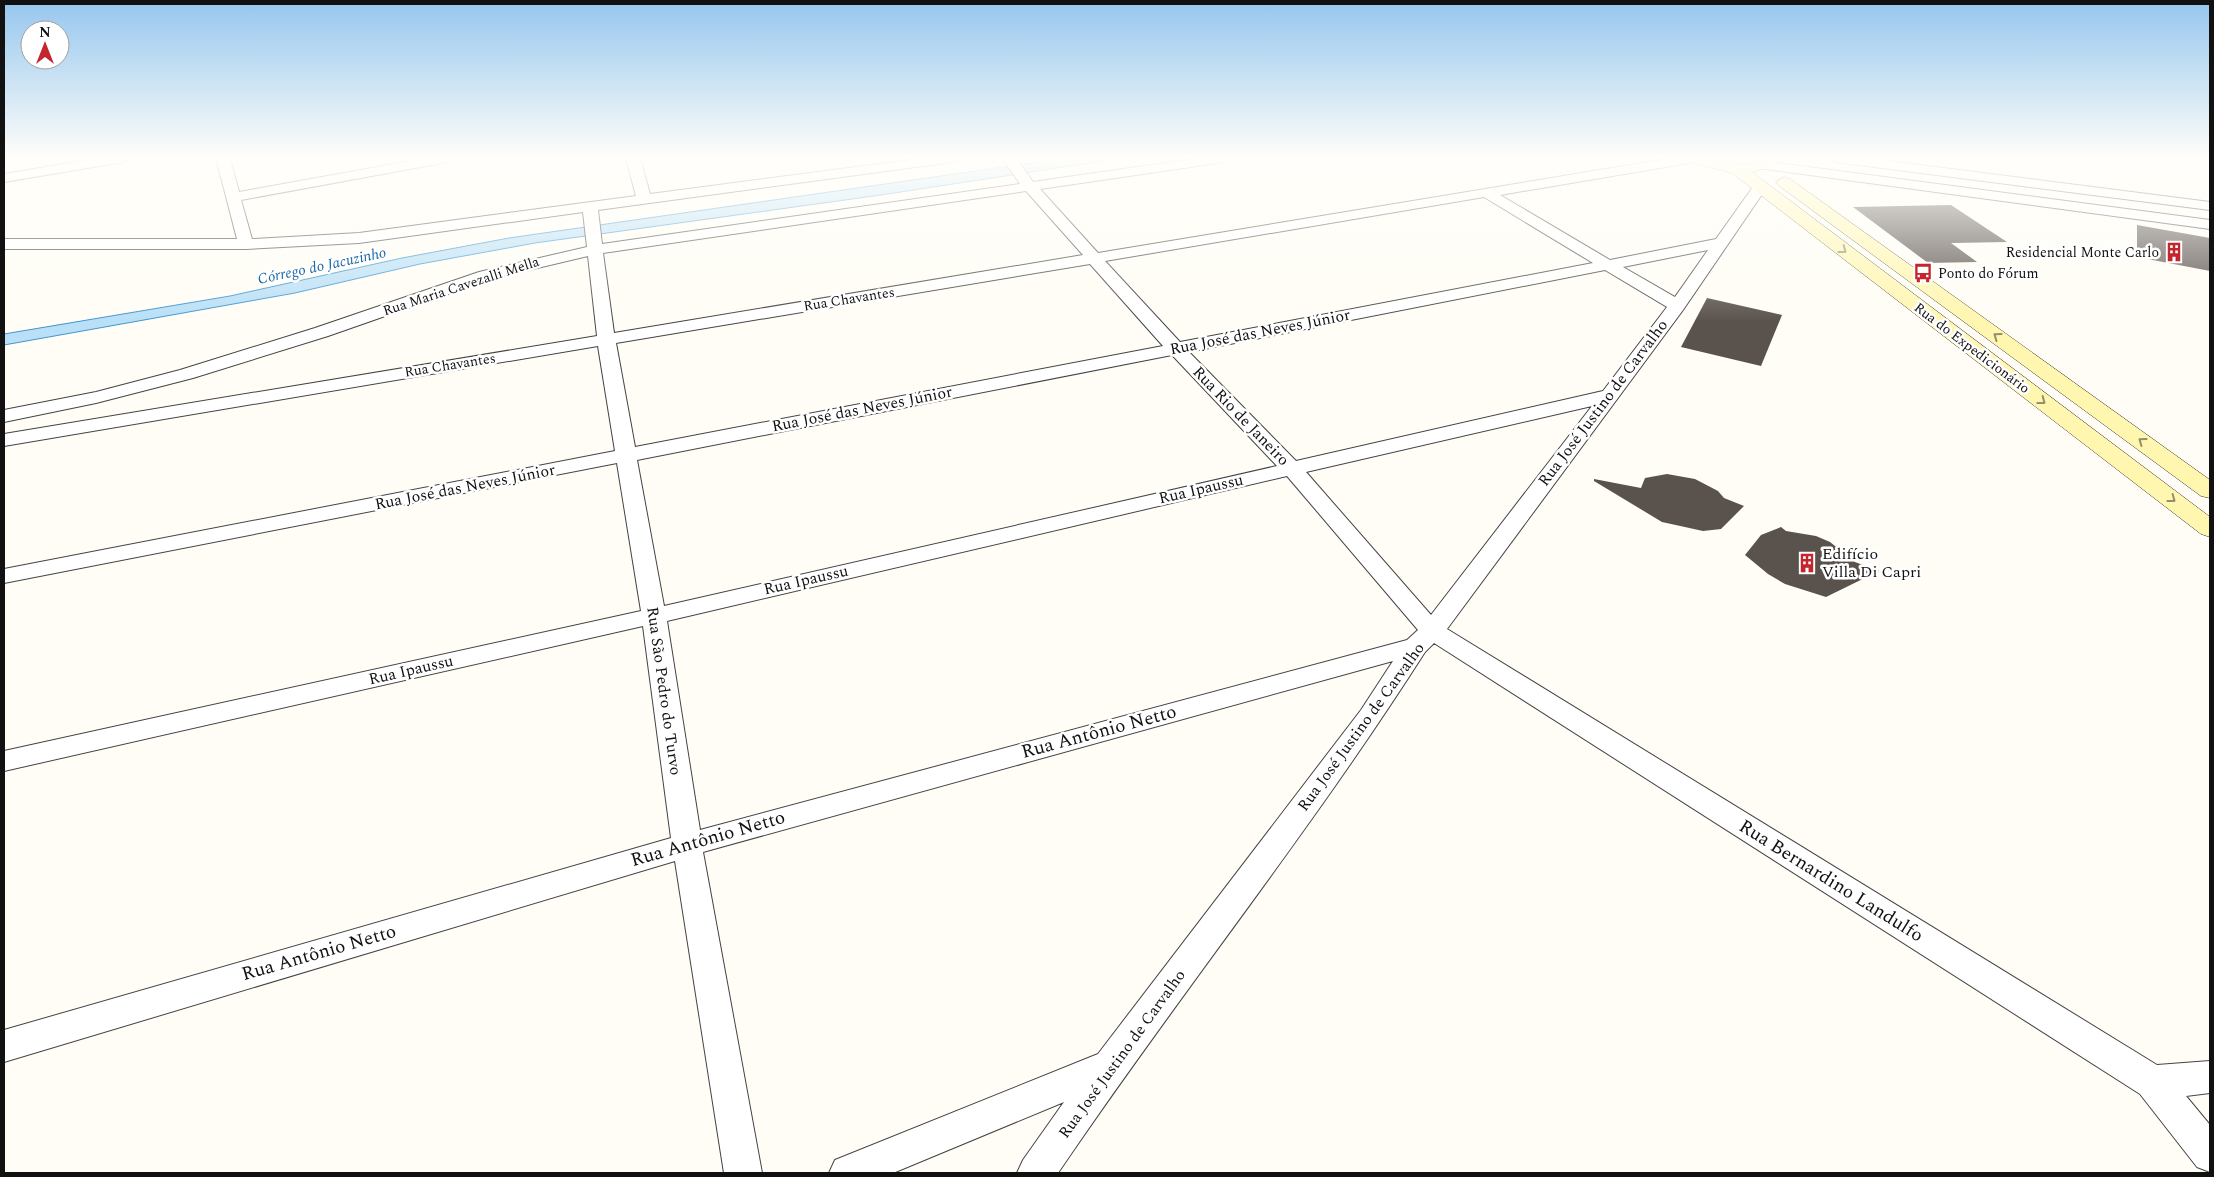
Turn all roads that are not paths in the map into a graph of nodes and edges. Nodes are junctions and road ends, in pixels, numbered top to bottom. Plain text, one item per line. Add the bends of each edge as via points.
1 (238, 213) edge
2 (590, 213) joint
3 (819, 213) edge
4 (1054, 213) edge
5 (1367, 213) edge
6 (1520, 213) edge
7 (1738, 213) edge
8 (1815, 213) edge
9 (1825, 213) edge
10 (2123, 213) edge
11 (2179, 213) edge
12 (2184, 221) junction
13 (2210, 225) edge
14 (1721, 243) junction
15 (4, 244) edge
16 (246, 244) junction
17 (594, 245) junction
18 (1094, 258) junction
19 (1608, 265) junction
20 (1677, 306) junction
21 (606, 340) junction
22 (1176, 349) junction
23 (2025, 356) junction
24 (1985, 358) junction
25 (1608, 396) junction
26 (5, 418) edge
27 (4, 440) edge
28 (625, 455) junction
29 (1291, 468) junction
30 (2210, 491) edge
31 (2210, 528) edge
32 (4, 576) edge
33 (654, 616) junction
34 (1424, 639) junction
35 (4, 762) edge
36 (687, 845) junction
37 (4, 1046) edge
38 (1110, 1066) junction
39 (2210, 1077) edge
40 (2153, 1082) junction
41 (2210, 1154) edge
42 (743, 1173) edge
43 (848, 1173) edge
44 (1036, 1173) edge

1 - 16 street
2 - 16 street via 359,238
2 - 17 street, Rua São Pedro do Turvo
3 - 17 street, Rua Maria Cavezalli Mella
4 - 18 street, Rua Rio de Janeiro
5 - 18 street, Rua Chavantes
6 - 19 street
7 - 14 street, Rua José Justino de Carvalho
8 -> 24 main road, Rua do Expedicionário
23 -> 9 main road, Rua do Expedicionário
10 - 12 street
11 - 12 street
12 - 13 street
14 - 19 street, Rua José das Neves Júnior
14 - 20 street, Rua José Justino de Carvalho
15 - 16 street
17 - 21 street, Rua São Pedro do Turvo
17 - 26 street, Rua Maria Cavezalli Mella via 501,270 282,344 165,379
18 - 21 street, Rua Chavantes
18 - 22 street, Rua Rio de Janeiro
19 - 20 street
19 - 22 street, Rua José das Neves Júnior
20 - 25 street, Rua José Justino de Carvalho
21 - 27 street, Rua Chavantes
21 - 28 street, Rua São Pedro do Turvo
22 - 28 street, Rua José das Neves Júnior
22 - 29 street, Rua Rio de Janeiro
23 - 24 main road
30 -> 23 main road, Rua do Expedicionário
24 -> 31 main road, Rua do Expedicionário
25 - 29 street, Rua Ipaussu
25 - 34 street, Rua José Justino de Carvalho
28 - 32 street, Rua José das Neves Júnior
28 - 33 street, Rua São Pedro do Turvo
29 - 33 street, Rua Ipaussu
29 - 34 street, Rua Rio de Janeiro
33 - 35 street, Rua Ipaussu
33 - 36 street, Rua São Pedro do Turvo
34 - 36 street, Rua Antônio Netto
34 - 38 street, Rua José Justino de Carvalho via 1370,717
34 - 40 street, Rua Bernardino Landulfo
36 - 37 street, Rua Antônio Netto
36 - 42 street, Rua São Pedro do Turvo
38 - 43 street
38 - 44 street, Rua José Justino de Carvalho
39 - 40 street
40 - 41 street, Rua Bernardino Landulfo

